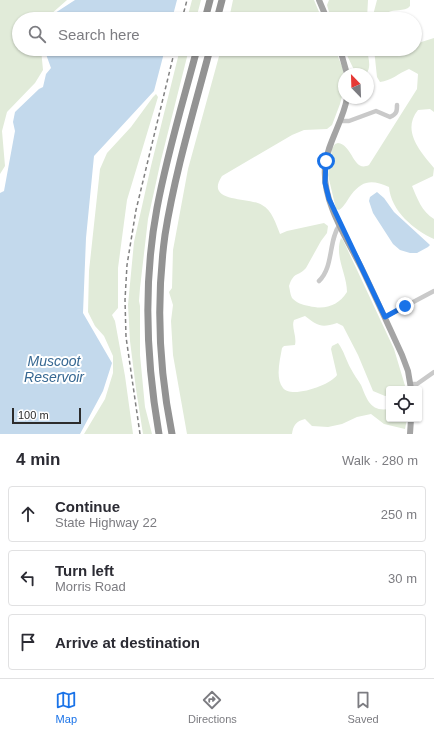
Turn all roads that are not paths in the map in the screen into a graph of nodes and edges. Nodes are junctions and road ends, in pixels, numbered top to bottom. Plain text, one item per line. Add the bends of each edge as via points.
1 (210, 0) edge
2 (222, 0) edge
3 (320, 0) edge
4 (207, 12) edge
5 (219, 12) edge
6 (324, 12) edge
7 (195, 56) edge
8 (208, 56) edge
9 (342, 56) edge
10 (345, 68) edge
11 (345, 104) edge
12 (397, 105) dead end
13 (340, 121) junction
14 (340, 224) junction
15 (319, 281) dead end
16 (434, 290) edge
17 (385, 317) junction
18 (434, 372) edge
19 (411, 386) edge
20 (413, 386) edge
21 (411, 422) edge
22 (160, 434) edge
23 (172, 434) edge
24 (410, 434) edge

1 - 4 highway
2 - 5 highway
3 - 6 main road
7 - 22 highway via 162,184 150,259 147,335 151,384
8 - 23 highway via 175,186 162,260 160,334
9 - 10 main road
11 - 13 main road
12 - 13 street via 397,112 390,117 376,111 349,121
13 - 14 main road via 327,154 325,175 329,199
14 - 15 street via 335,231 325,274
14 - 17 main road
16 - 17 street
17 - 19 main road via 406,363
18 - 20 street
21 - 24 main road

